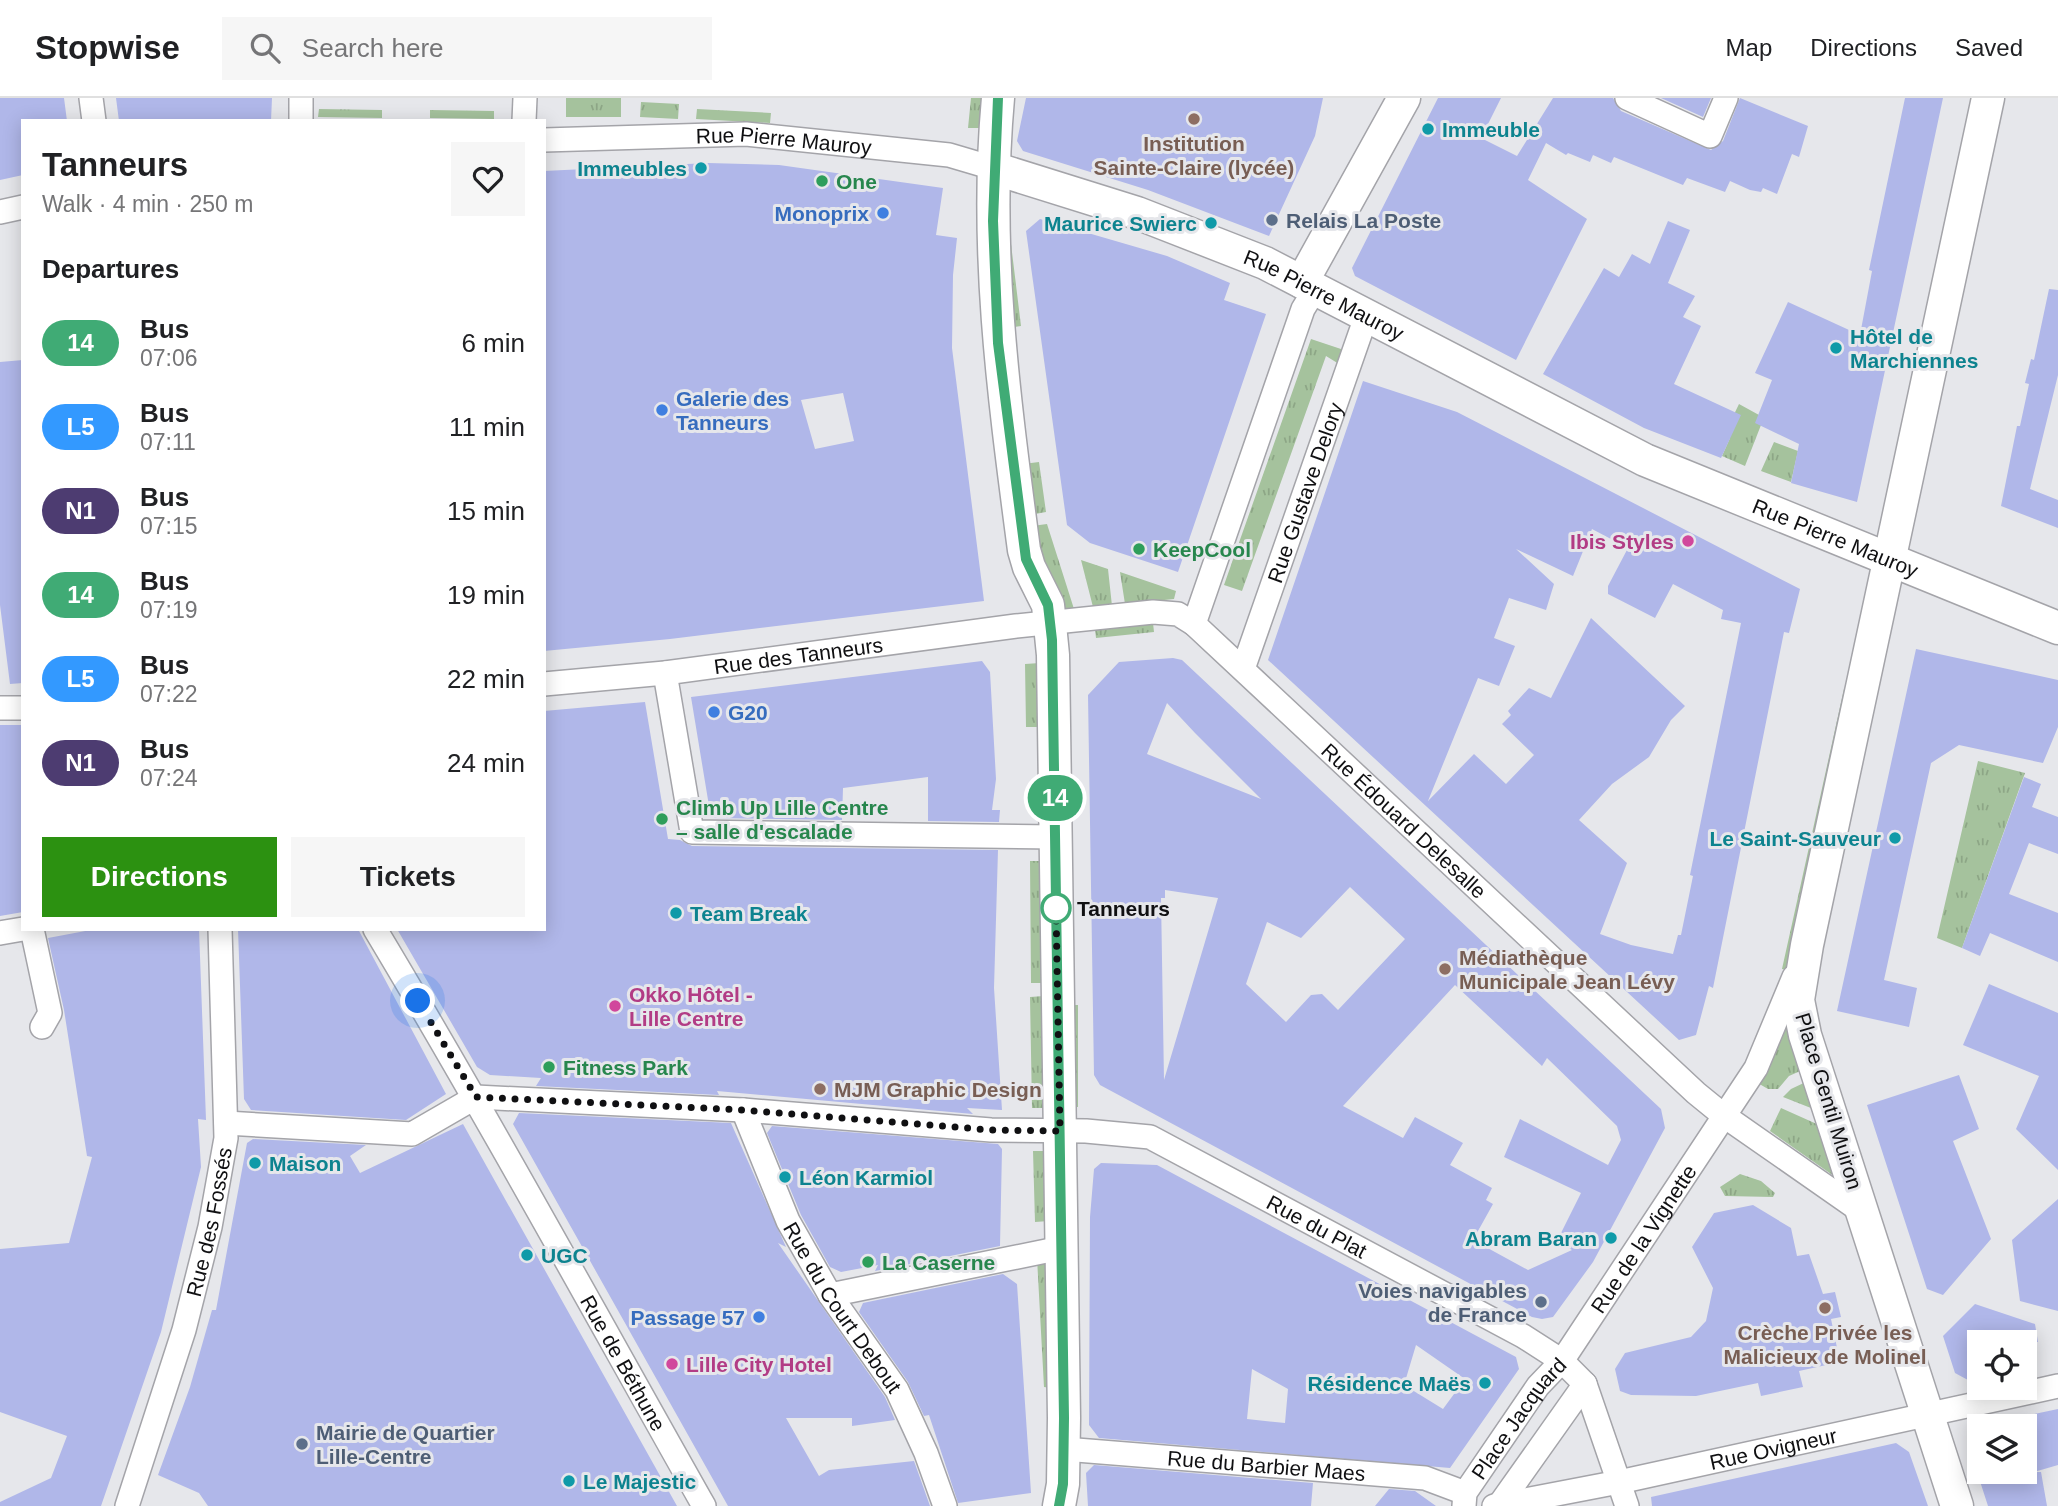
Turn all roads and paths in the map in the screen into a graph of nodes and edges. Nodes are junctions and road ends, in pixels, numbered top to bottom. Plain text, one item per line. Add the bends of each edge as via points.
1 (92, 98) edge
2 (302, 98) edge
3 (525, 98) edge
4 (998, 98) edge
5 (1404, 98) edge
6 (1627, 98) edge
7 (1726, 98) edge
8 (1988, 98) edge
9 (94, 119) edge
10 (301, 119) edge
11 (524, 119) edge
12 (546, 140) edge
13 (993, 168) junction
14 (21, 207) edge
15 (0, 212) edge
16 (1306, 289) junction
17 (1367, 314) junction
18 (1889, 558) junction
19 (1051, 622) junction
20 (1194, 624) junction
21 (2058, 628) edge
22 (1243, 669) junction
23 (665, 673) junction
24 (546, 684) edge
25 (0, 708) edge
26 (21, 708) edge
27 (1055, 837) junction
28 (21, 929) edge
29 (32, 931) edge
30 (220, 931) edge
31 (376, 931) edge
32 (0, 933) edge
33 (1807, 945) junction
34 (42, 1027) dead end
35 (476, 1097) junction
36 (743, 1110) junction
37 (1723, 1115) junction
38 (226, 1123) junction
39 (1060, 1131) junction
40 (1865, 1214) junction
41 (1061, 1248) junction
42 (830, 1295) junction
43 (1562, 1361) junction
44 (1586, 1384) junction
45 (2058, 1385) edge
46 (1927, 1415) junction
47 (1064, 1449) junction
48 (1619, 1482) junction
49 (1464, 1499) edge
50 (945, 1505) edge
51 (1497, 1505) edge
52 (127, 1506) edge
53 (704, 1506) edge
54 (1059, 1506) edge
55 (1628, 1506) edge
56 (1957, 1506) edge

1 - 9 street
2 - 10 street
3 - 11 street
4 - 13 street
5 - 16 street
6 - 7 street via 1710,136
8 - 18 street, Place Gentil Muiron
12 - 13 street, Rue Pierre Mauroy via 746,134 949,155
13 - 16 street, Rue Pierre Mauroy via 1160,222 1265,263
13 - 19 street via 999,359 1026,559 1045,597
14 - 15 street
16 - 17 street, Rue Pierre Mauroy
16 - 20 street
17 - 18 street, Rue Pierre Mauroy via 1645,460
17 - 22 street, Rue Gustave Delory
18 - 21 street, Rue Pierre Mauroy
18 - 33 street, Place Gentil Muiron
19 - 20 street, Rue Édouard Delesalle via 1162,612 1178,614
19 - 23 street, Rue des Tanneurs
19 - 27 street
20 - 22 street, Rue Édouard Delesalle
22 - 37 street, Rue Édouard Delesalle
23 - 24 street, Rue des Tanneurs
23 - 27 street via 691,832
25 - 26 street
27 - 39 street
28 - 32 street
29 - 34 street via 50,1013
30 - 38 street, Rue des Fossés
31 - 35 street, Rue de Béthune
33 - 37 street, Rue de la Vignette via 1756,1068
33 - 40 street, Place Gentil Muiron via 1799,1012
35 - 36 street, Rue du Plat
35 - 38 street via 412,1134
35 - 53 street, Rue de Béthune
36 - 39 street, Rue du Plat
36 - 42 street, Rue du Court Debout via 788,1221
37 - 40 street, Place Gentil Muiron
37 - 43 street, Rue de la Vignette
38 - 52 street, Rue des Fossés via 210,1227 184,1330
39 - 41 street
39 - 43 street, Rue du Plat via 1129,1133 1165,1143
40 - 46 street, Place Gentil Muiron
41 - 42 street
41 - 47 street
42 - 50 street, Rue du Court Debout via 897,1390
43 - 44 street, Place Jacquard
43 - 49 street, Place Jacquard via 1538,1386
44 - 48 street, Place Jacquard
44 - 51 street, Place Jacquard
45 - 46 street, Rue Ovigneur
46 - 48 street, Rue Ovigneur
46 - 56 street, Place Gentil Muiron
47 - 49 street, Rue du Barbier Maes via 1425,1478
47 - 54 street
48 - 51 street, Place Jacquard
48 - 55 street

